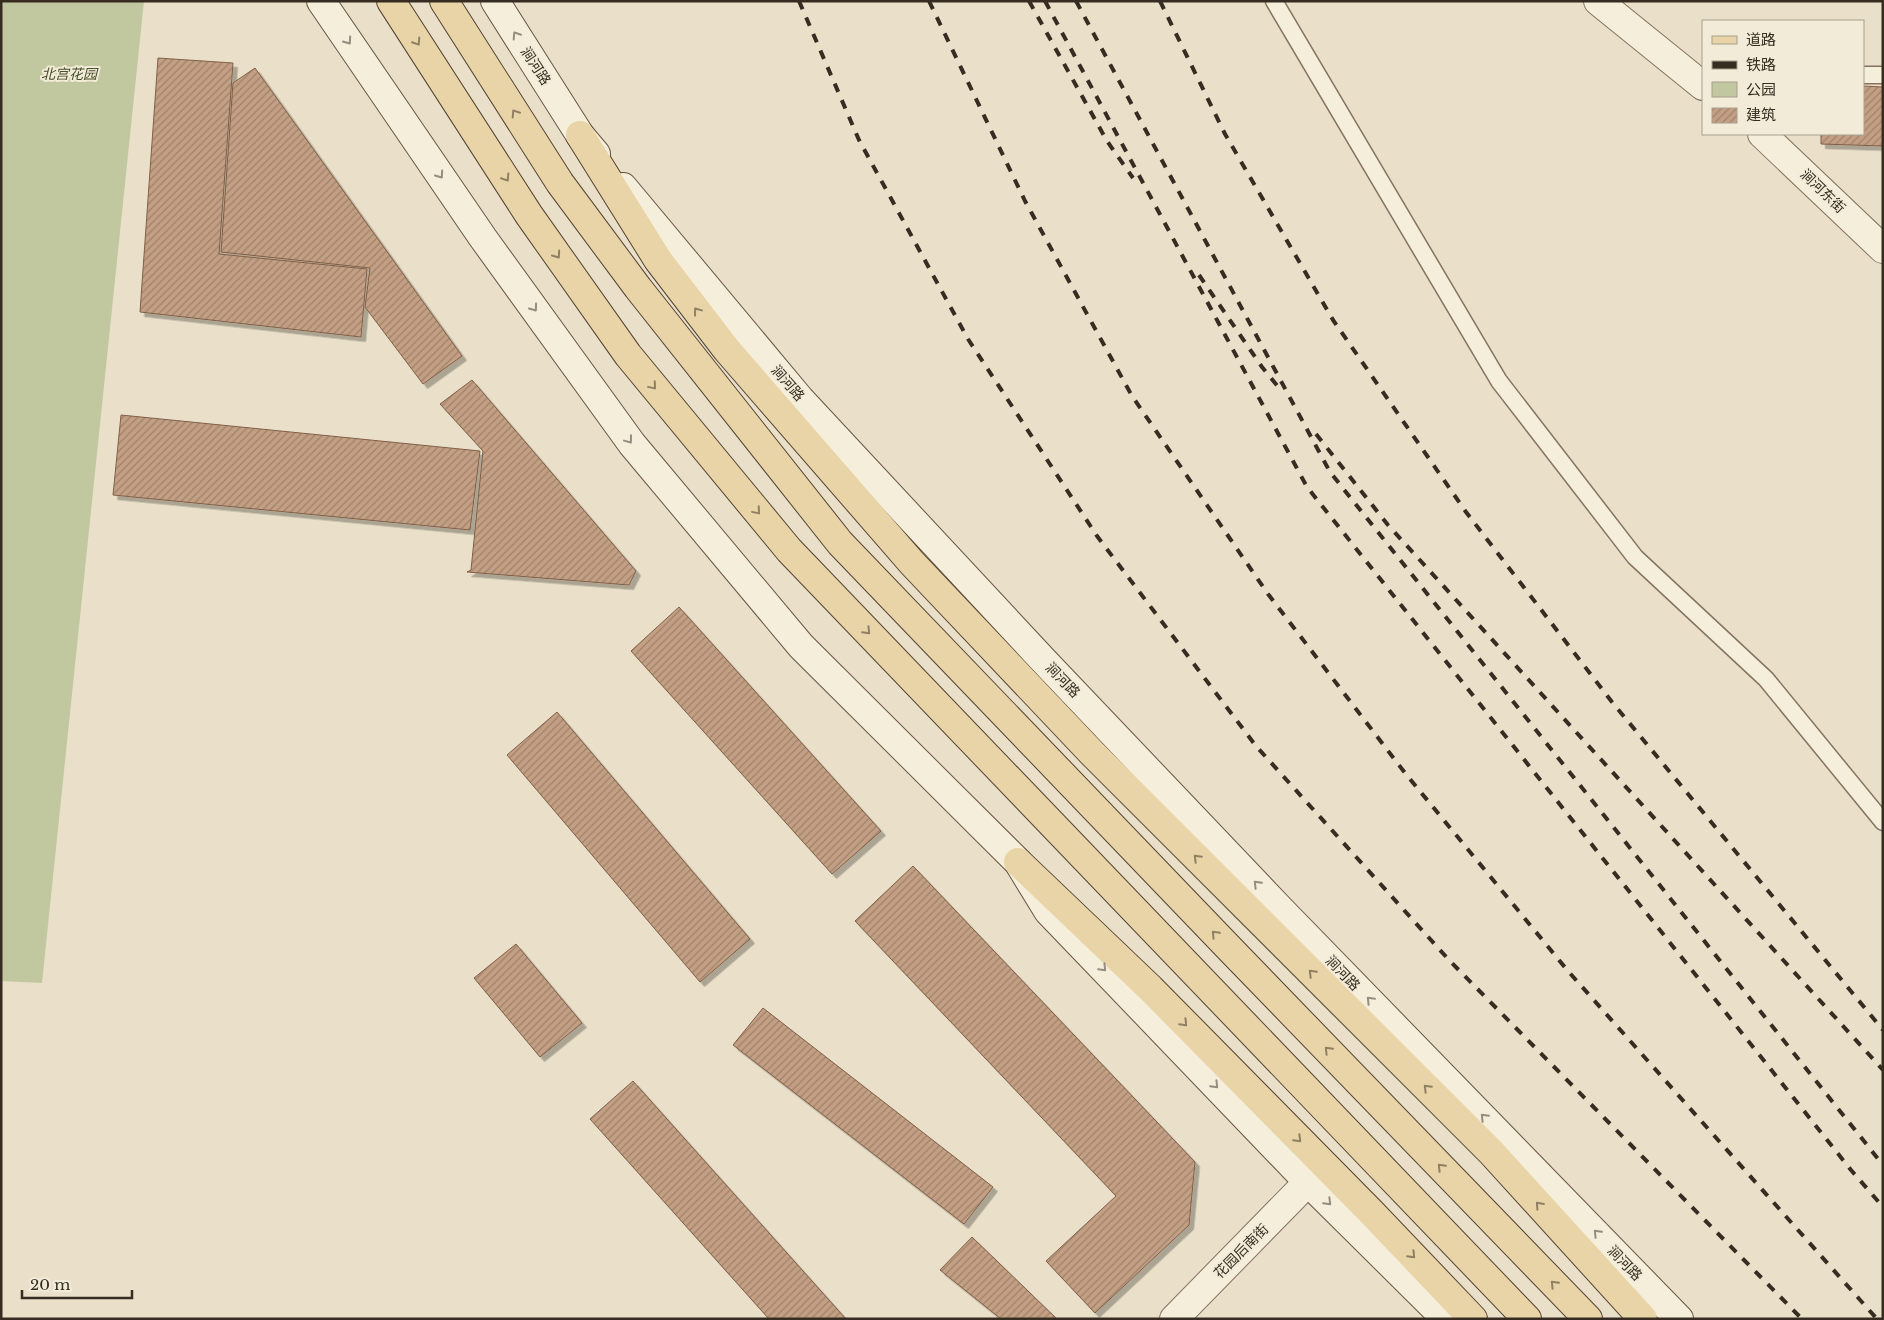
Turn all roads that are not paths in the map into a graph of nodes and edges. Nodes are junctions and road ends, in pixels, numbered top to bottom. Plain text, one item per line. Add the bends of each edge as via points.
1 (321, 1) edge
2 (391, 1) edge
3 (444, 1) edge
4 (494, 1) edge
5 (1274, 1) edge
6 (1598, 1) edge
7 (1864, 75) edge
8 (1883, 75) edge
9 (1702, 85) edge
10 (580, 135) junction
11 (1763, 135) edge
12 (1883, 249) edge
13 (1883, 822) edge
14 (1018, 862) junction
15 (1308, 1182) junction
16 (1174, 1319) edge
17 (1446, 1319) edge
18 (1473, 1319) edge
19 (1527, 1319) edge
20 (1588, 1319) edge
21 (1643, 1319) edge
22 (1679, 1319) edge

1 -> 14 main road via 483,238 632,444 801,646
2 -> 19 main road via 529,215 628,355 789,550
20 -> 3 main road via 840,543 638,288 560,183
10 -> 4 main road, 涧河路
5 - 13 lane via 1499,381 1635,557 1766,679
6 - 9 main road
7 - 8 lane
21 -> 10 main road via 1491,1152 1092,752 912,563 727,350 658,260
22 -> 10 main road, 涧河路 via 1274,902 800,399
11 - 12 main road, 涧河东街
14 -> 15 main road via 1048,911
14 -> 18 main road via 1150,988
15 - 16 main road, 花园后南街
15 -> 17 main road

